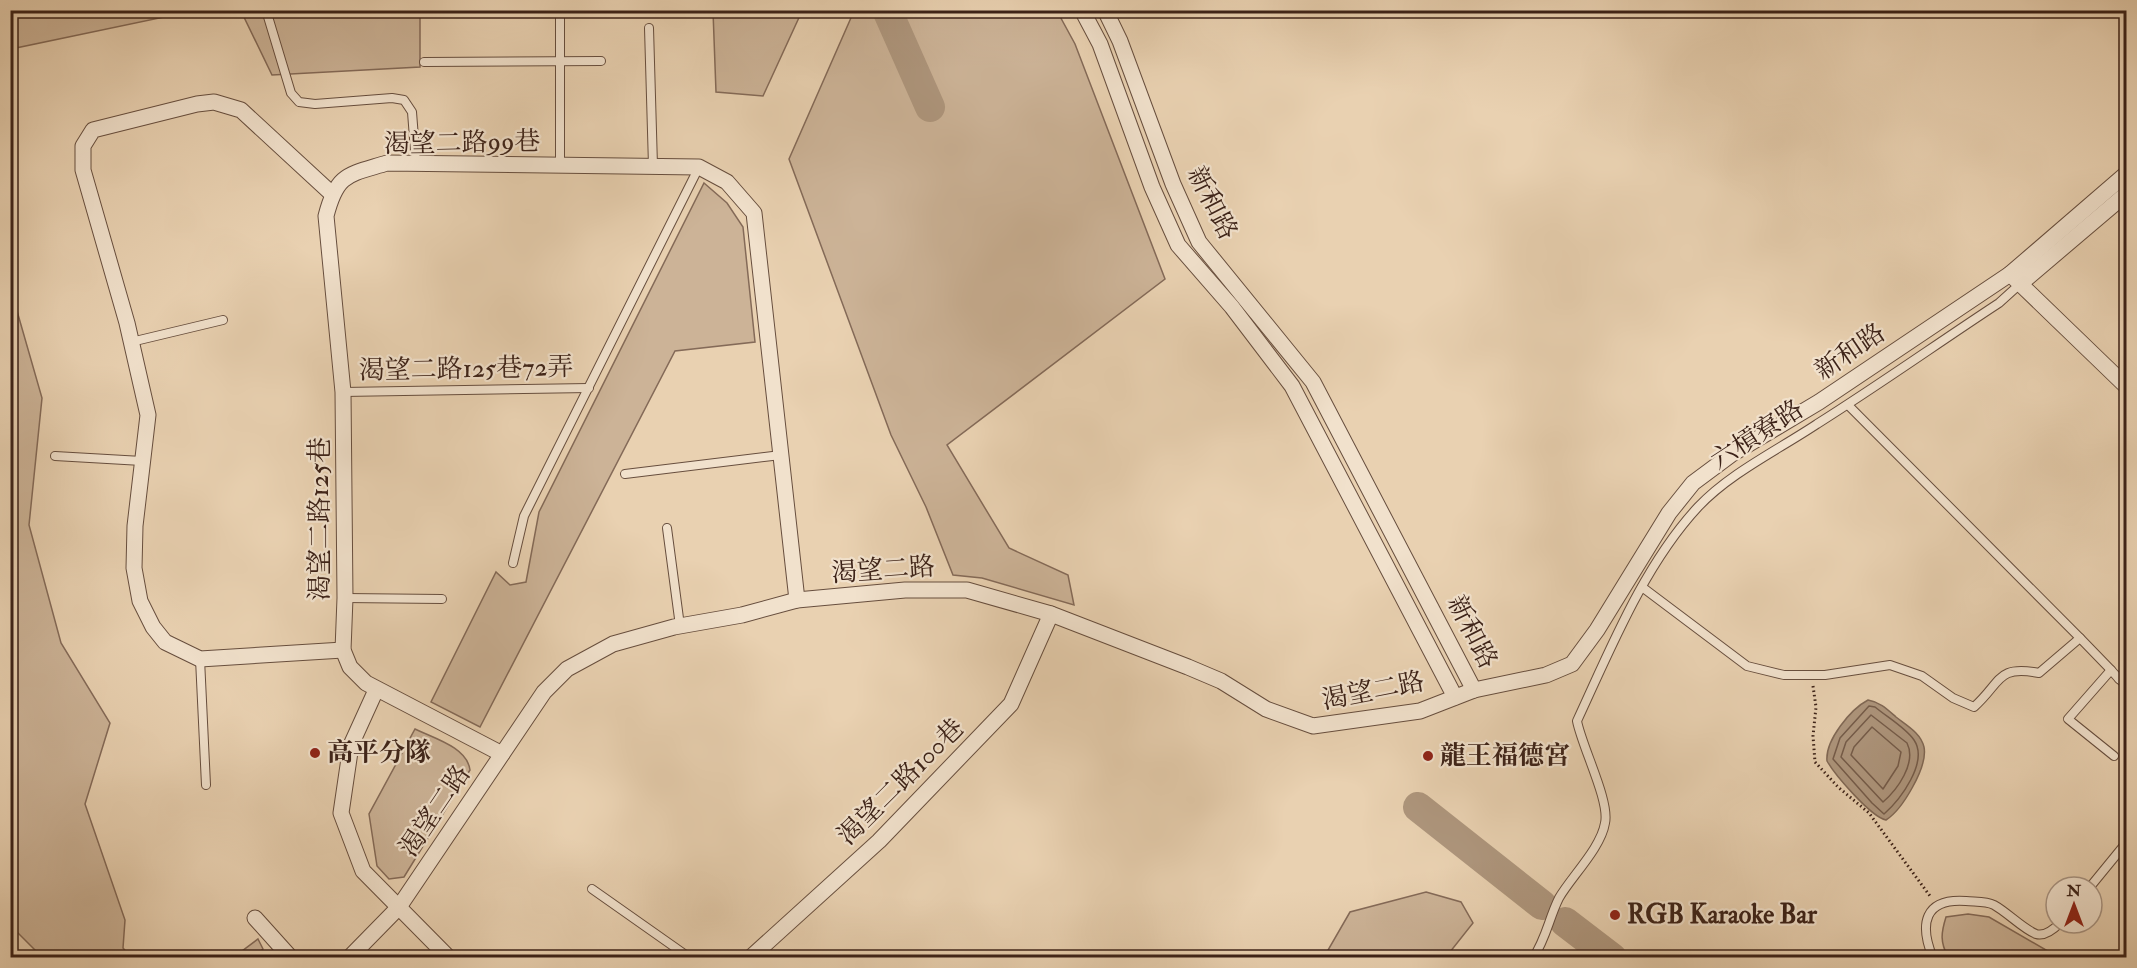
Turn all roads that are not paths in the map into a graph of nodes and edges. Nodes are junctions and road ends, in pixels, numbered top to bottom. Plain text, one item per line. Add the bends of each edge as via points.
1 (267, 10) edge
2 (1082, 10) edge
3 (1105, 10) edge
4 (560, 14) dead end
5 (649, 28) dead end
6 (560, 61) junction
7 (601, 61) dead end
8 (424, 62) dead end
9 (416, 164) junction
10 (560, 166) junction
11 (653, 166) junction
12 (699, 167) junction
13 (2127, 174) edge
14 (332, 194) junction
15 (2127, 194) edge
16 (2015, 279) junction
17 (223, 320) dead end
18 (131, 342) junction
19 (2127, 386) edge
20 (589, 388) junction
21 (343, 392) junction
22 (1848, 405) junction
23 (781, 455) junction
24 (55, 456) dead end
25 (142, 461) junction
26 (625, 474) dead end
27 (667, 528) dead end
28 (513, 563) dead end
29 (1642, 587) junction
30 (345, 598) junction
31 (442, 599) dead end
32 (797, 600) junction
33 (1051, 614) junction
34 (680, 626) junction
35 (2080, 638) junction
36 (343, 651) junction
37 (200, 659) junction
38 (2111, 670) junction
39 (2127, 670) edge
40 (2119, 679) junction
41 (2127, 685) edge
42 (376, 690) junction
43 (1474, 690) junction
44 (1455, 697) junction
45 (502, 754) junction
46 (2114, 756) dead end
47 (206, 785) dead end
48 (2127, 843) edge
49 (2100, 875) edge
50 (592, 889) dead end
51 (399, 907) junction
52 (255, 918) dead end
53 (2044, 934) edge
54 (291, 957) edge
55 (349, 957) edge
56 (449, 957) edge
57 (690, 957) edge
58 (750, 957) edge
59 (1533, 957) edge
60 (1933, 957) edge

1 - 9 lane via 291,93 299,102 404,100 412,112
2 - 44 street, 新和路 via 1100,44 1152,187 1178,245 1232,307 1292,386
3 - 43 street, 新和路 via 1199,242 1313,382
4 - 6 lane
5 - 11 lane
6 - 7 lane
6 - 8 lane
6 - 10 lane
9 - 10 street, 渴望二路99巷
9 - 14 street, 渴望二路99巷 via 387,163 345,176
10 - 11 street, 渴望二路99巷
11 - 12 street, 渴望二路99巷
12 - 20 lane
12 - 23 street, 渴望二路99巷 via 727,182 754,213
13 - 16 street, 新和路
14 - 18 street via 241,110 214,102 93,130 83,146 83,170
14 - 21 street, 渴望二路125巷 via 326,216
15 - 16 street, 六槓寮路
16 - 19 street
16 - 22 lane, 六槓寮路 via 1999,303
16 - 43 street, 新和路 via 1732,454 1693,483 1669,513 1572,664 1546,675
17 - 18 lane
18 - 25 street via 148,415
20 - 21 lane, 渴望二路125巷72弄
20 - 28 lane via 524,516
21 - 30 street, 渴望二路125巷
22 - 29 lane, 六槓寮路 via 1712,494 1697,508
22 - 35 lane
23 - 26 lane
23 - 32 street, 渴望二路99巷
24 - 25 lane
25 - 37 street via 134,568 140,601 165,642
27 - 34 lane
29 - 35 lane via 1747,666 1784,675 1811,675 1890,665 1922,676 1953,698 1974,707 2006,672 2018,669 2039,673
29 - 59 lane, 六槓寮路 via 1577,721 1603,802 1605,823 1587,859 1559,898
30 - 31 lane
30 - 36 street, 渴望二路125巷
32 - 33 street, 渴望二路 via 905,590 967,590
32 - 34 street, 渴望二路
33 - 44 street, 渴望二路 via 1221,681 1266,709 1313,726 1420,711
33 - 58 street, 渴望二路100巷 via 1011,704 879,841
34 - 45 street, 渴望二路 via 613,644 567,669 544,692
35 - 38 lane
36 - 37 street
36 - 42 street via 350,667
37 - 47 lane
38 - 40 lane
38 - 46 lane via 2068,719
39 - 40 lane
40 - 41 lane
42 - 45 street
42 - 51 street via 351,745 340,813 363,871
43 - 44 street, 渴望二路
45 - 51 street, 渴望二路
48 - 49 lane
50 - 57 lane
51 - 55 street, 渴望二路
51 - 56 street
52 - 54 street
53 - 60 lane via 2036,934 1991,904 1960,901 1937,905 1929,912 1924,928

